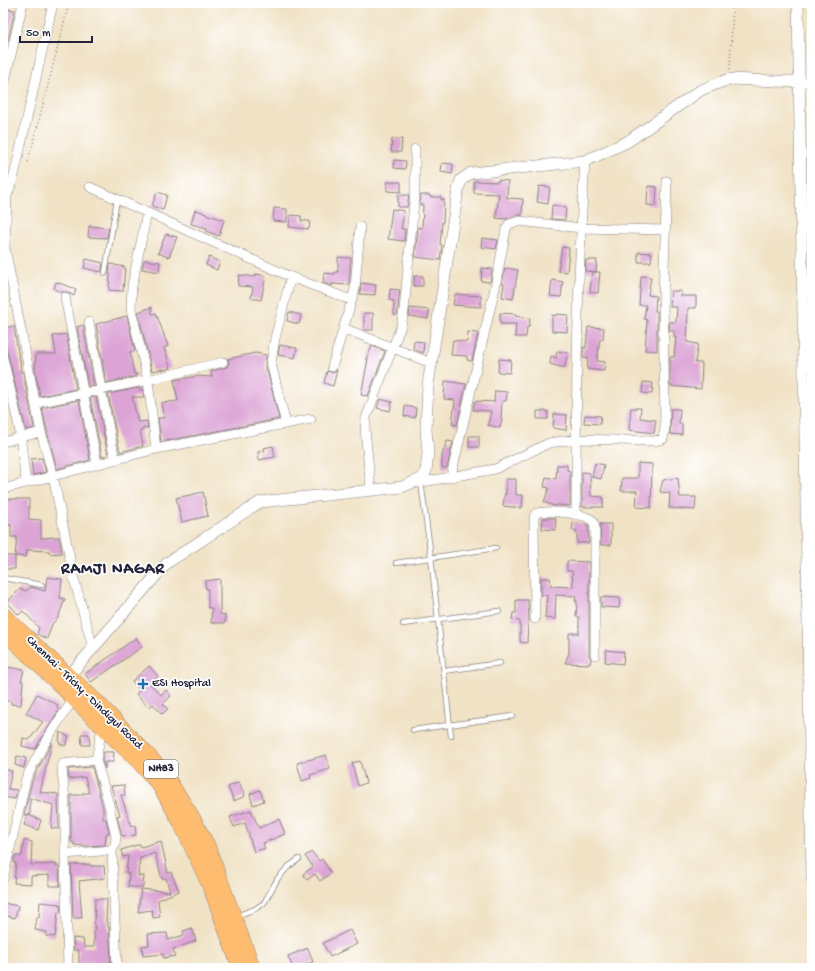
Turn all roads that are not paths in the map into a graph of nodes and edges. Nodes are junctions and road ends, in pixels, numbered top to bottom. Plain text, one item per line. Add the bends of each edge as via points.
1 (23, 3) edge
2 (53, 3) edge
3 (798, 3) edge
4 (3, 48) edge
5 (13, 50) junction
6 (800, 82) junction
7 (812, 82) edge
8 (3, 89) edge
9 (415, 149) dead end
10 (585, 161) junction
11 (667, 181) dead end
12 (90, 187) dead end
13 (5, 193) edge
14 (117, 199) junction
15 (147, 213) junction
16 (360, 227) dead end
17 (581, 228) junction
18 (665, 230) junction
19 (105, 273) dead end
20 (291, 277) junction
21 (65, 297) dead end
22 (351, 300) junction
23 (90, 322) dead end
24 (343, 328) junction
25 (393, 347) junction
26 (3, 358) edge
27 (223, 362) dead end
28 (432, 363) junction
29 (332, 367) dead end
30 (148, 380) junction
31 (101, 389) junction
32 (82, 393) junction
33 (36, 403) junction
34 (311, 419) dead end
35 (286, 424) junction
36 (41, 432) junction
37 (21, 436) junction
38 (576, 439) junction
39 (3, 442) edge
40 (156, 449) junction
41 (115, 460) junction
42 (96, 464) junction
43 (53, 476) junction
44 (452, 476) junction
45 (421, 482) junction
46 (26, 483) junction
47 (408, 484) junction
48 (3, 489) edge
49 (371, 490) junction
50 (576, 515) junction
51 (496, 548) dead end
52 (431, 557) junction
53 (396, 562) dead end
54 (3, 578) edge
55 (42, 585) dead end
56 (499, 611) dead end
57 (3, 615) edge
58 (438, 619) junction
59 (535, 619) dead end
60 (403, 624) dead end
61 (3, 630) edge
62 (93, 648) junction
63 (595, 655) dead end
64 (500, 663) dead end
65 (444, 671) junction
66 (69, 676) junction
67 (74, 699) junction
68 (513, 716) dead end
69 (450, 726) junction
70 (102, 727) junction
71 (413, 730) dead end
72 (451, 736) dead end
73 (96, 760) junction
74 (112, 850) junction
75 (65, 854) junction
76 (300, 859) dead end
77 (3, 879) edge
78 (812, 879) edge
79 (234, 916) junction
80 (68, 968) edge
81 (117, 968) edge
82 (240, 968) edge
83 (253, 968) edge

1 - 5 street
2 - 13 street via 14,176
3 - 6 street
4 - 5 street
5 - 8 street
6 - 7 street
6 - 10 street via 729,79 712,85 677,106 627,142
6 - 78 street
9 - 25 street via 415,191 404,311
10 - 17 street
10 - 28 street via 471,173 461,180
11 - 18 street
12 - 14 street
13 - 33 street via 5,248
14 - 15 street
14 - 19 lane
15 - 20 street
15 - 30 street via 138,252 131,309
16 - 22 street via 355,289
17 - 18 street
17 - 38 street
17 - 44 street via 519,221 509,224 506,229
18 - 38 street via 663,439
20 - 22 street
20 - 35 street via 271,363
21 - 32 street
22 - 24 street
23 - 31 street
24 - 25 street
24 - 29 street
25 - 28 street
25 - 49 street via 366,418
26 - 37 street
27 - 30 street
28 - 47 street via 427,400 426,470 422,478
30 - 31 street
30 - 40 street
31 - 32 street
31 - 41 street
32 - 33 street
32 - 42 street
33 - 36 street
34 - 35 street
35 - 40 street
36 - 37 street
36 - 43 street
37 - 39 street
37 - 46 street
38 - 44 street via 549,443 495,469
38 - 50 street
40 - 41 street
41 - 42 street
42 - 43 street
43 - 46 street
43 - 62 street via 74,579
44 - 45 street
45 - 47 street
45 - 52 lane
46 - 48 street
47 - 49 street via 402,487
49 - 62 street via 260,502 167,563
50 - 59 street via 551,511 535,514
50 - 63 street via 591,520 594,524
51 - 52 lane
52 - 53 lane
52 - 58 lane
54 - 55 lane
56 - 58 lane
57 - 66 highway, Chennai - Trichy - Dindigul Road / NH83
58 - 60 lane
58 - 65 lane
61 - 67 highway, Chennai - Trichy - Dindigul Road
62 - 66 street
64 - 65 lane
65 - 69 lane
66 - 79 highway, Chennai - Trichy - Dindigul Road / NH83 via 162,770 207,845
67 - 70 highway, Chennai - Trichy - Dindigul Road
67 - 77 street via 54,727 26,779
68 - 69 lane
69 - 71 lane
69 - 72 lane
70 - 73 street
70 - 82 highway, Chennai - Trichy - Dindigul Road via 160,786 178,817 210,886
73 - 74 street via 116,837
73 - 75 street via 63,764
74 - 75 street
74 - 81 street
75 - 80 street
76 - 79 lane via 278,878 264,903
79 - 83 highway, Chennai - Trichy - Dindigul Road / NH83

